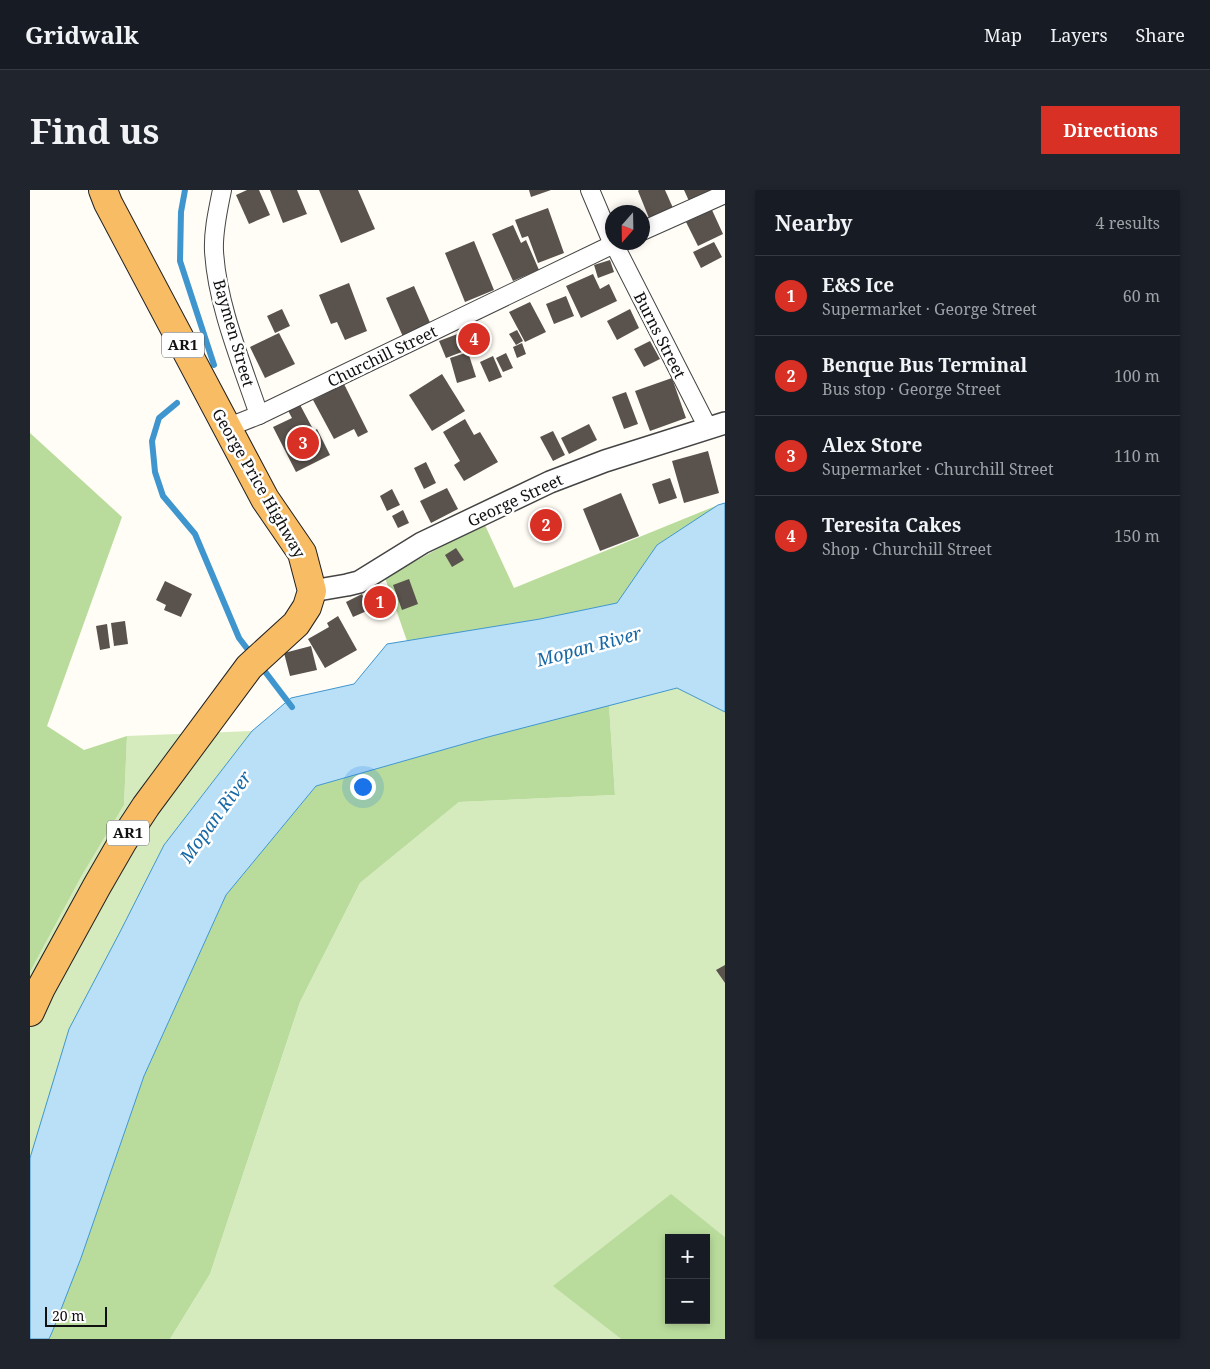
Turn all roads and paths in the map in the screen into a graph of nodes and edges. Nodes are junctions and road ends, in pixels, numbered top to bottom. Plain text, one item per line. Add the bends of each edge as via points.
1 (103, 190) edge
2 (222, 190) edge
3 (590, 190) edge
4 (725, 194) edge
5 (605, 223) edge
6 (650, 228) edge
7 (605, 247) edge
8 (618, 250) edge
9 (259, 415) junction
10 (716, 426) edge
11 (226, 428) junction
12 (312, 591) junction
13 (30, 1012) edge

1 - 11 highway, George Price Highway / AR1
2 - 9 street, Baymen Street via 214,229 217,279
3 - 5 street, Burns Street
4 - 6 street
7 - 9 street, Churchill Street
8 - 10 street, Burns Street
9 - 11 street, Churchill Street
10 - 12 street, George Street via 550,482 422,543 359,582
11 - 12 highway, George Price Highway / AR1 via 265,499 302,553
12 - 13 highway, AR1 via 296,624 256,660 146,806 92,894

